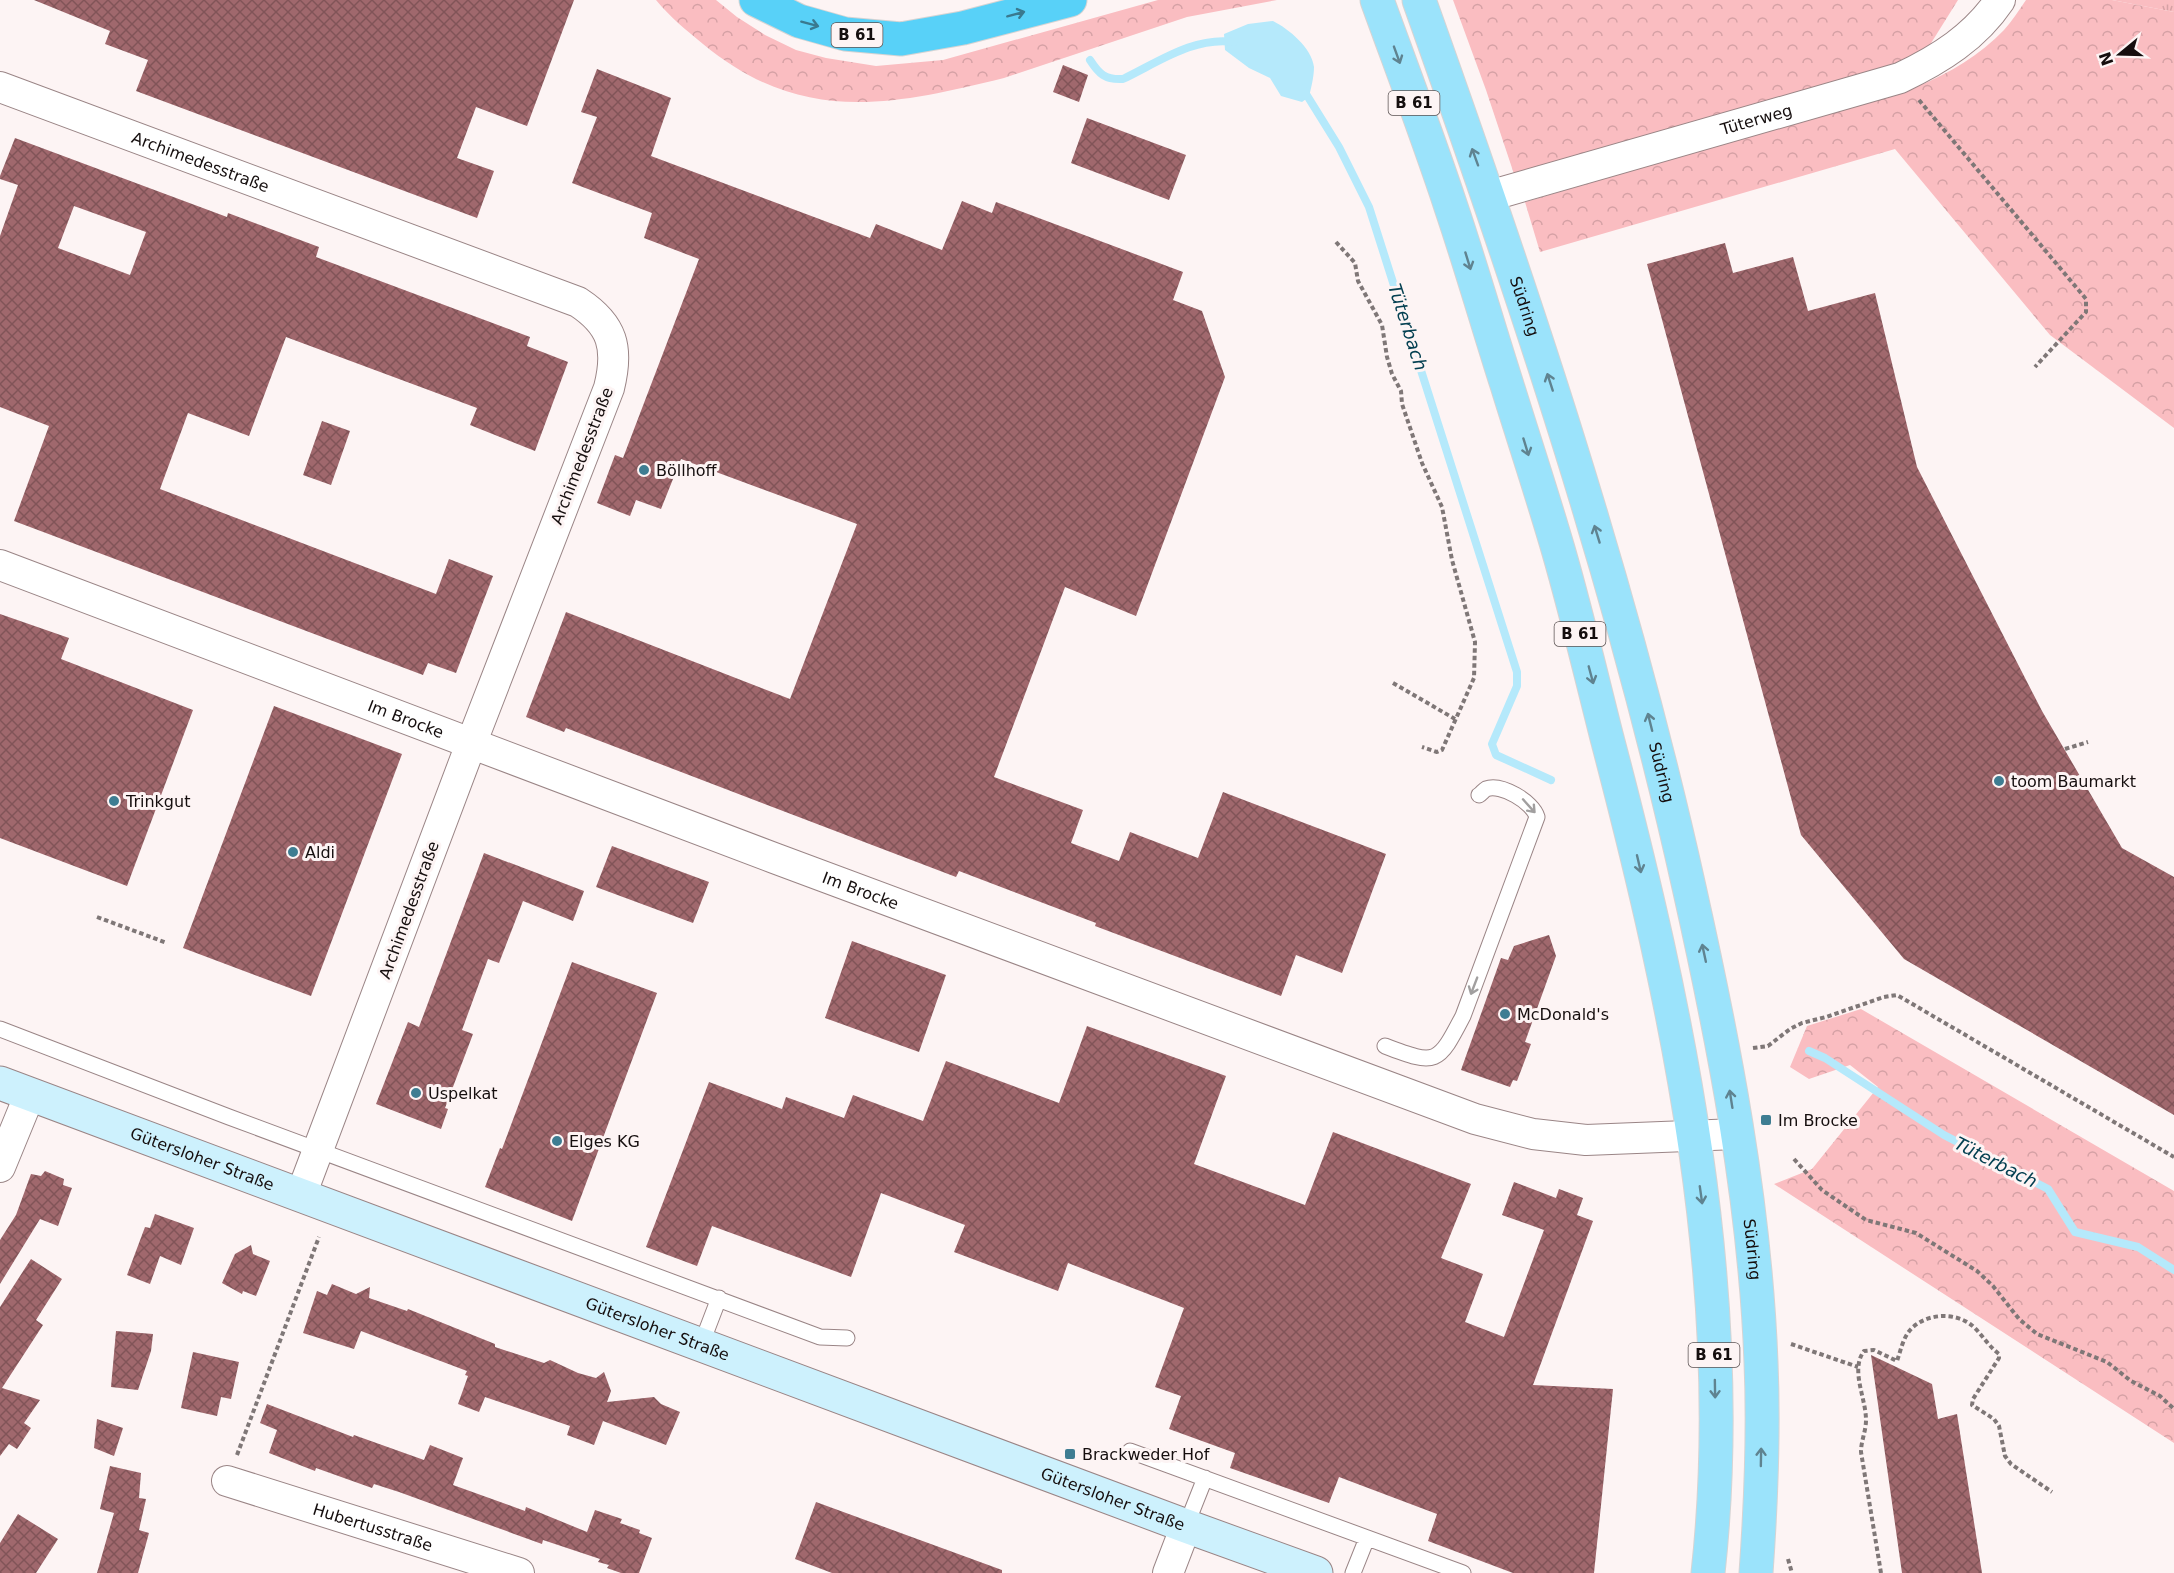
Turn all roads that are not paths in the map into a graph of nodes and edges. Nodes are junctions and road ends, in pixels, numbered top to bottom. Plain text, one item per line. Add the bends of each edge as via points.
1 (756, 0) edge
2 (1070, 0) edge
3 (1377, 0) edge
4 (1419, 0) edge
5 (2000, 0) edge
6 (0, 87) edge
7 (1489, 196) junction
8 (0, 565) edge
9 (471, 744) junction
10 (1479, 795) dead end
11 (0, 1029) edge
12 (1385, 1046) dead end
13 (0, 1083) edge
14 (30, 1094) junction
15 (1737, 1134) junction
16 (1693, 1137) junction
17 (319, 1150) junction
18 (0, 1167) edge
19 (302, 1195) junction
20 (719, 1298) junction
21 (847, 1338) dead end
22 (701, 1345) junction
23 (1130, 1451) dead end
24 (1205, 1478) junction
25 (227, 1481) road end
26 (1760, 1515) junction
27 (1186, 1526) junction
28 (1367, 1538) junction
29 (519, 1573) edge
30 (1168, 1573) edge
31 (1316, 1573) edge
32 (1353, 1573) edge
33 (1463, 1573) edge
34 (1708, 1573) edge
35 (1756, 1573) edge
36 (1768, 1573) edge

1 -> 2 highway, B 61 via 799,21 845,34 901,39 963,28
3 -> 16 main road, B 61 via 1451,205 1558,549 1636,850 1683,1071
7 -> 4 main road, Südring / B 61
5 - 7 street, Tüterweg via 1962,42 1900,78
6 - 9 street, Archimedesstraße via 578,302 608,331 614,347 609,388
15 -> 7 main road, Südring / B 61 via 1704,953 1628,637
8 - 9 street, Im Brocke
9 - 16 street, Im Brocke via 1475,1119 1564,1139
9 - 17 street, Archimedesstraße
10 -> 12 lane via 1494,788 1521,797 1537,817 1475,983 1452,1039 1442,1053 1427,1060
11 - 17 lane
13 - 14 street, Gütersloher Straße
14 - 18 street
14 - 19 street, Gütersloher Straße
15 - 16 street, Im Brocke
26 -> 15 main road, Südring / B 61 via 1761,1361
16 -> 34 main road, B 61 via 1714,1340 1717,1459
17 - 19 street, Archimedesstraße
17 - 20 lane
19 - 22 street, Gütersloher Straße
20 - 21 lane via 820,1337
20 - 22 lane
22 - 27 street, Gütersloher Straße
23 - 24 lane
24 - 27 lane
24 - 28 lane
25 - 29 street, Hubertusstraße
26 - 35 main road, Südring / B 61
26 - 36 main road, B 61
27 - 30 street
27 - 31 street, Gütersloher Straße
28 - 32 lane
28 - 33 lane

